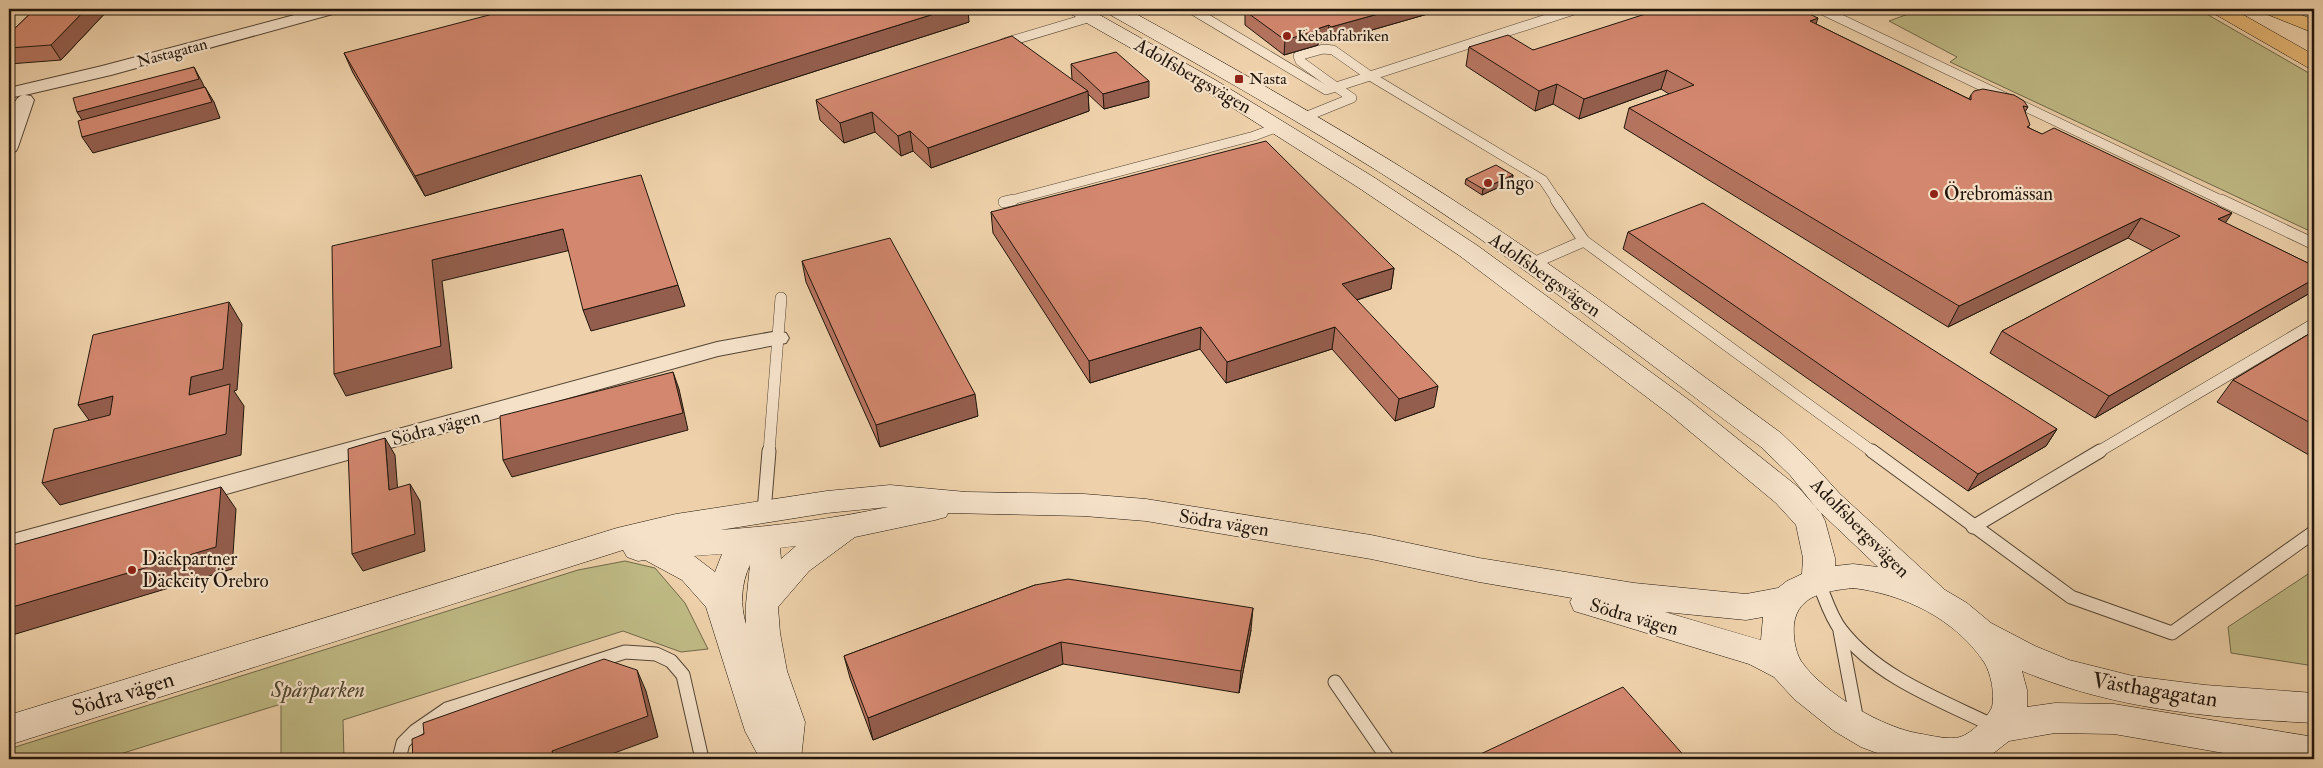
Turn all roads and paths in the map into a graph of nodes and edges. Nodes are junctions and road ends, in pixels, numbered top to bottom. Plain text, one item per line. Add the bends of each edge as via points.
1 (334, 9) edge
2 (1117, 9) edge
3 (1191, 9) edge
4 (1577, 9) edge
5 (1820, 9) edge
6 (2220, 9) edge
7 (2271, 9) edge
8 (2308, 9) edge
9 (2314, 11) edge
10 (1084, 13) edge
11 (2314, 28) edge
12 (997, 45) edge
13 (2314, 63) edge
14 (1370, 76) junction
15 (1334, 87) junction
16 (17, 97) edge
17 (1305, 117) junction
18 (1278, 127) junction
19 (9, 147) edge
20 (1004, 202) dead end
21 (1584, 241) junction
22 (2314, 244) edge
23 (1531, 264) junction
24 (1503, 276) junction
25 (781, 298) dead end
26 (2314, 324) edge
27 (778, 338) junction
28 (966, 503) junction
29 (762, 525) junction
30 (853, 526) junction
31 (1973, 527) junction
32 (2314, 532) edge
33 (9, 545) edge
34 (647, 548) junction
35 (553, 561) junction
36 (1479, 570) junction
37 (1818, 582) junction
38 (1787, 599) junction
39 (1934, 600) junction
40 (762, 604) junction
41 (725, 610) junction
42 (1840, 630) junction
43 (1975, 630) junction
44 (1787, 667) junction
45 (1335, 682) dead end
46 (2314, 708) edge
47 (1858, 729) junction
48 (9, 730) edge
49 (1985, 744) edge
50 (2314, 753) edge
51 (398, 759) edge
52 (702, 759) edge
53 (779, 759) edge
54 (783, 759) edge
55 (1388, 759) edge
56 (1883, 759) edge

1 - 16 street, Nastagatan
2 - 10 main road
2 - 17 main road, Adolfsbergsvägen
3 - 15 lane via 1326,90
4 - 14 lane
5 - 22 lane
6 - 13 highway
7 - 11 highway
8 - 9 highway
10 - 12 lane
10 - 18 main road, Adolfsbergsvägen
14 - 15 lane
14 - 15 lane via 1333,50 1323,49 1298,56
14 - 21 lane via 1543,180
15 - 17 lane via 1352,98
16 - 19 street
17 - 18 main road
17 - 23 main road, Adolfsbergsvägen
18 - 20 lane
18 - 24 main road, Adolfsbergsvägen via 1375,188
21 - 23 lane
21 - 31 lane
23 - 24 main road
23 - 39 main road, Adolfsbergsvägen via 1771,440 1829,502
24 - 37 main road, Adolfsbergsvägen via 1679,407 1787,495 1810,521 1818,558
25 - 27 lane
26 - 31 lane
27 - 29 lane
27 - 33 street, Södra vägen via 717,349
28 - 29 main road, Södra vägen via 890,496 827,502
28 - 30 main road, Södra vägen
28 - 36 main road, Södra vägen via 1084,505 1146,510 1372,546
29 - 30 main road, Södra vägen
29 - 34 main road, Södra vägen
29 - 35 main road, Södra vägen via 676,526 617,540
29 - 40 main road via 766,559
29 - 41 main road via 734,562
30 - 40 main road via 800,558
31 - 32 lane via 2071,598 2172,633
34 - 35 main road, Södra vägen
34 - 41 main road via 706,580
35 - 48 main road, Södra vägen
36 - 38 main road, Södra vägen via 1634,596 1725,606 1746,607
36 - 44 main road, Södra vägen via 1759,653
37 - 38 main road
37 - 39 main road via 1870,576 1894,582
37 - 42 lane
38 - 44 main road via 1776,635
39 - 43 main road
40 - 54 main road via 762,633 770,671 787,722
41 - 53 main road via 763,731
42 - 47 lane
42 - 49 lane via 1860,651 1909,684
43 - 46 main road, Västhagagatan via 2067,674 2117,687 2173,696
43 - 49 main road via 2001,660 2010,690 2010,706
44 - 47 main road via 1811,693
45 - 55 lane
47 - 49 main road, Västhagagatan via 1880,740 1920,750 1959,753
47 - 56 main road
49 - 50 main road, Västhagagatan via 2055,718 2114,719
51 - 52 lane via 403,743 447,709 626,652 656,654 671,661 683,674

